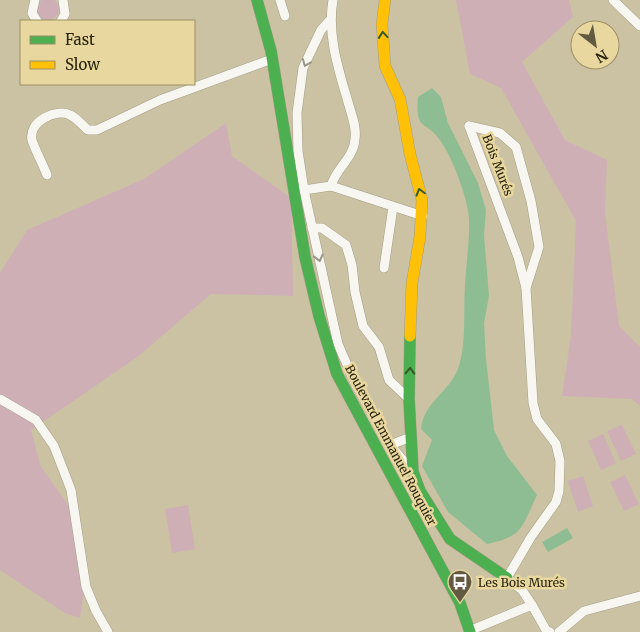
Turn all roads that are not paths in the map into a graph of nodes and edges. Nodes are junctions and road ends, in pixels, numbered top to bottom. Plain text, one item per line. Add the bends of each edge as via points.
1 (35, 0) edge
2 (63, 0) edge
3 (257, 0) edge
4 (280, 0) edge
5 (333, 0) edge
6 (385, 0) edge
7 (613, 0) edge
8 (285, 16) dead end
9 (36, 20) edge
10 (62, 20) edge
11 (329, 21) junction
12 (640, 26) edge
13 (272, 59) junction
14 (47, 175) dead end
15 (331, 186) junction
16 (304, 190) junction
17 (393, 207) junction
18 (423, 216) junction
19 (312, 228) junction
20 (384, 268) dead end
21 (526, 288) junction
22 (0, 399) edge
23 (409, 399) junction
24 (411, 437) junction
25 (390, 446) junction
26 (413, 472) junction
27 (506, 578) junction
28 (640, 596) edge
29 (532, 605) junction
30 (470, 631) edge
31 (108, 632) edge
32 (550, 632) edge
33 (559, 632) edge

1 - 9 street via 32,13
2 - 10 street via 65,14
3 - 13 street, Boulevard Emmanuel Rouquier
4 - 8 street
5 - 11 street
18 -> 6 street via 400,100 385,66 382,24
7 - 12 street
11 - 15 street via 356,138 353,152
11 -> 16 street via 303,68 297,113
13 - 14 street via 160,100 97,130 88,130 71,115 62,112 40,119 32,140
13 - 30 street, Boulevard Emmanuel Rouquier via 300,236 327,347 337,374 460,603
15 - 16 street
15 - 17 street
16 - 19 street
17 - 18 street
17 - 20 street
23 -> 18 street via 412,282
19 - 23 street via 322,228 346,245 363,326 379,347 390,380
19 -> 25 street via 338,344 356,385
21 - 21 street, Bois Murés via 539,247 516,146 500,134 469,126 518,257
21 - 27 street, Bois Murés via 533,403 537,419 556,444 560,480 556,502
22 - 31 street via 36,420 54,446 71,490 86,587
23 - 24 street
24 - 25 street
24 - 26 street
25 - 26 street
26 - 27 street via 420,491 450,539
27 - 29 street via 522,590
28 - 33 street via 584,611
29 - 30 street
29 - 32 street

